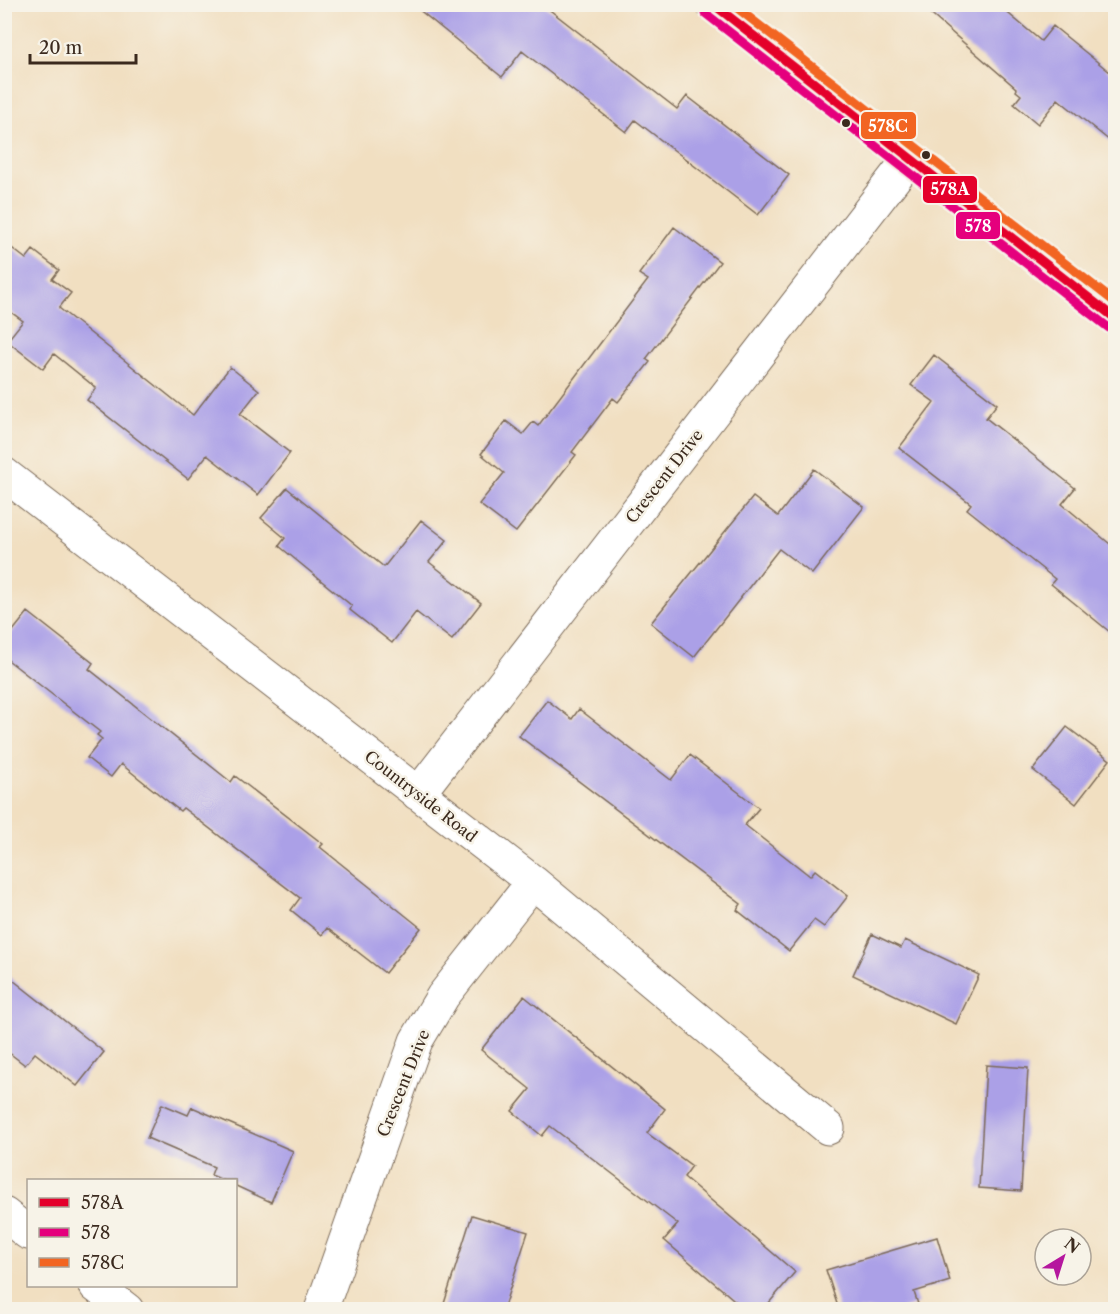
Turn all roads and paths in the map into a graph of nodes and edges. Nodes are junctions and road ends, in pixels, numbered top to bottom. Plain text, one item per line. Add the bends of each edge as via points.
1 (712, 4) edge
2 (910, 158) junction
3 (1116, 319) edge
4 (4, 474) edge
5 (418, 794) junction
6 (533, 882) junction
7 (828, 1128) dead end
8 (4, 1214) edge
9 (27, 1232) edge
10 (97, 1287) edge
11 (127, 1310) edge
12 (321, 1310) edge

1 - 2 street
2 - 3 street
2 - 5 street, Crescent Drive
4 - 5 street, Countryside Road
5 - 6 street, Countryside Road
6 - 7 street, Countryside Road
6 - 12 street, Crescent Drive via 443,996 416,1041
8 - 9 street
10 - 11 street

